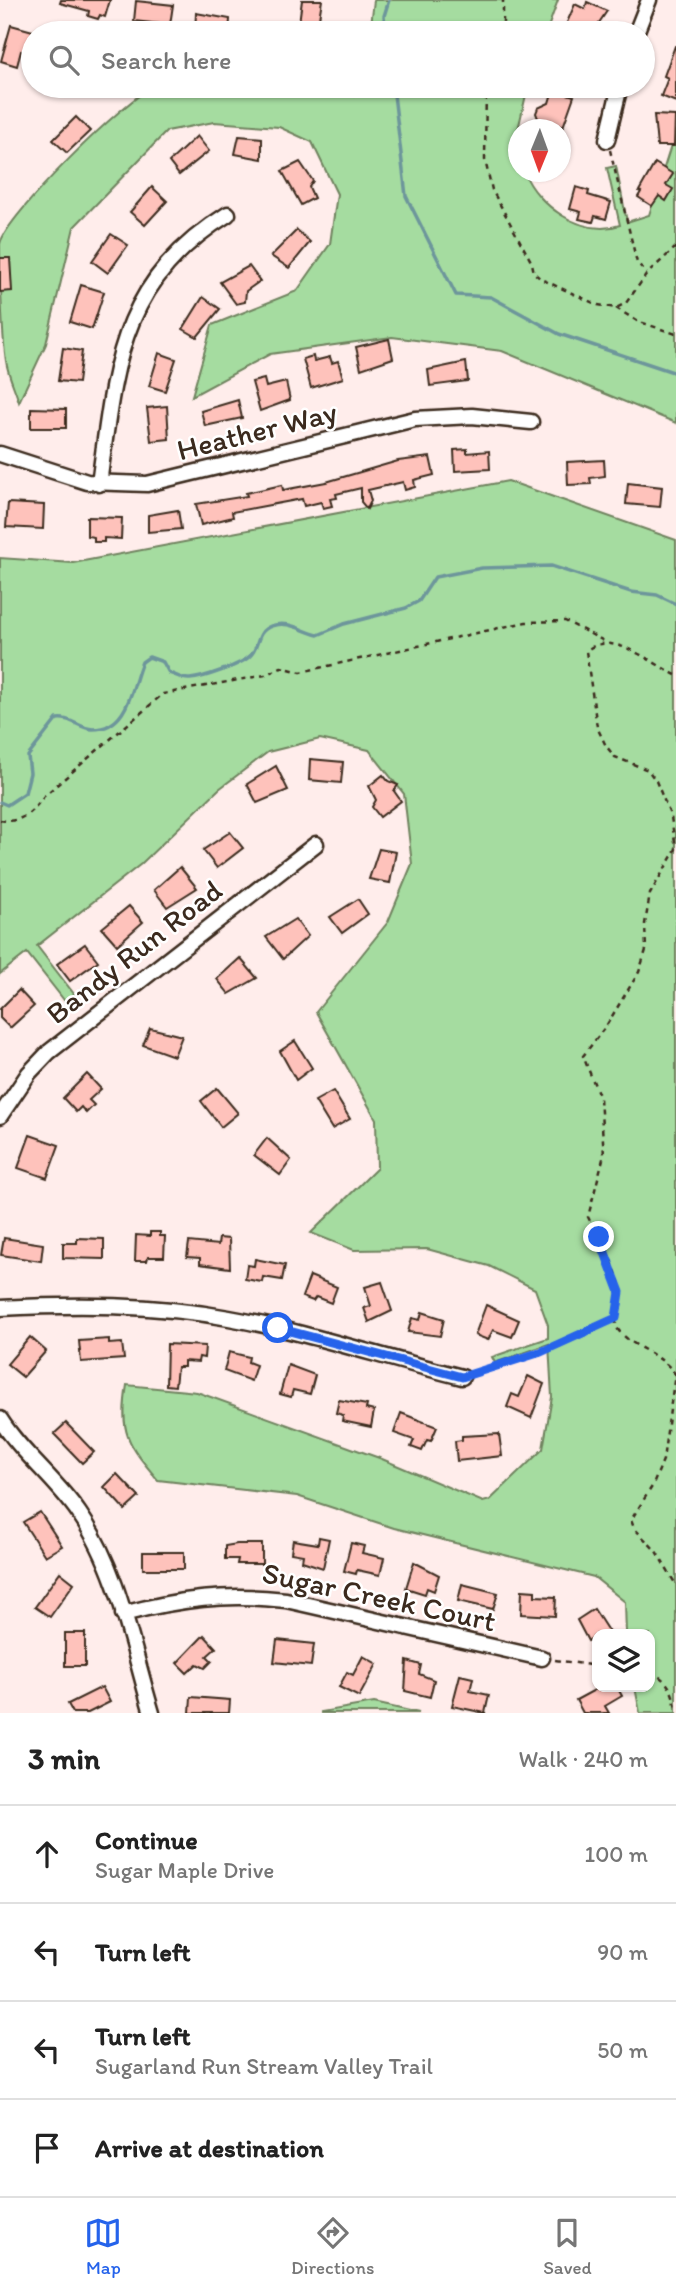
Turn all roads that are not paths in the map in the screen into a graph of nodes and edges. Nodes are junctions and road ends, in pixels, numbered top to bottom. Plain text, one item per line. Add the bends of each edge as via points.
1 (649, 0) edge
2 (641, 21) edge
3 (617, 98) edge
4 (607, 140) road end
5 (229, 214) dead end
6 (531, 422) dead end
7 (0, 454) edge
8 (99, 484) junction
9 (316, 844) dead end
10 (0, 1115) edge
11 (0, 1308) edge
12 (462, 1377) road end
13 (0, 1419) edge
14 (123, 1614) junction
15 (542, 1658) road end
16 (152, 1713) edge

1 - 2 street
3 - 4 street
5 - 8 street via 168,262 137,308 118,358
6 - 8 street, Heather Way via 472,416 415,419 164,481
7 - 8 street, Heather Way
9 - 10 street, Bandy Run Road via 49,1052
11 - 12 street via 86,1304 195,1312 278,1328
13 - 14 street via 79,1513 104,1559
14 - 15 street, Sugar Creek Court via 196,1598 286,1600
14 - 16 street

